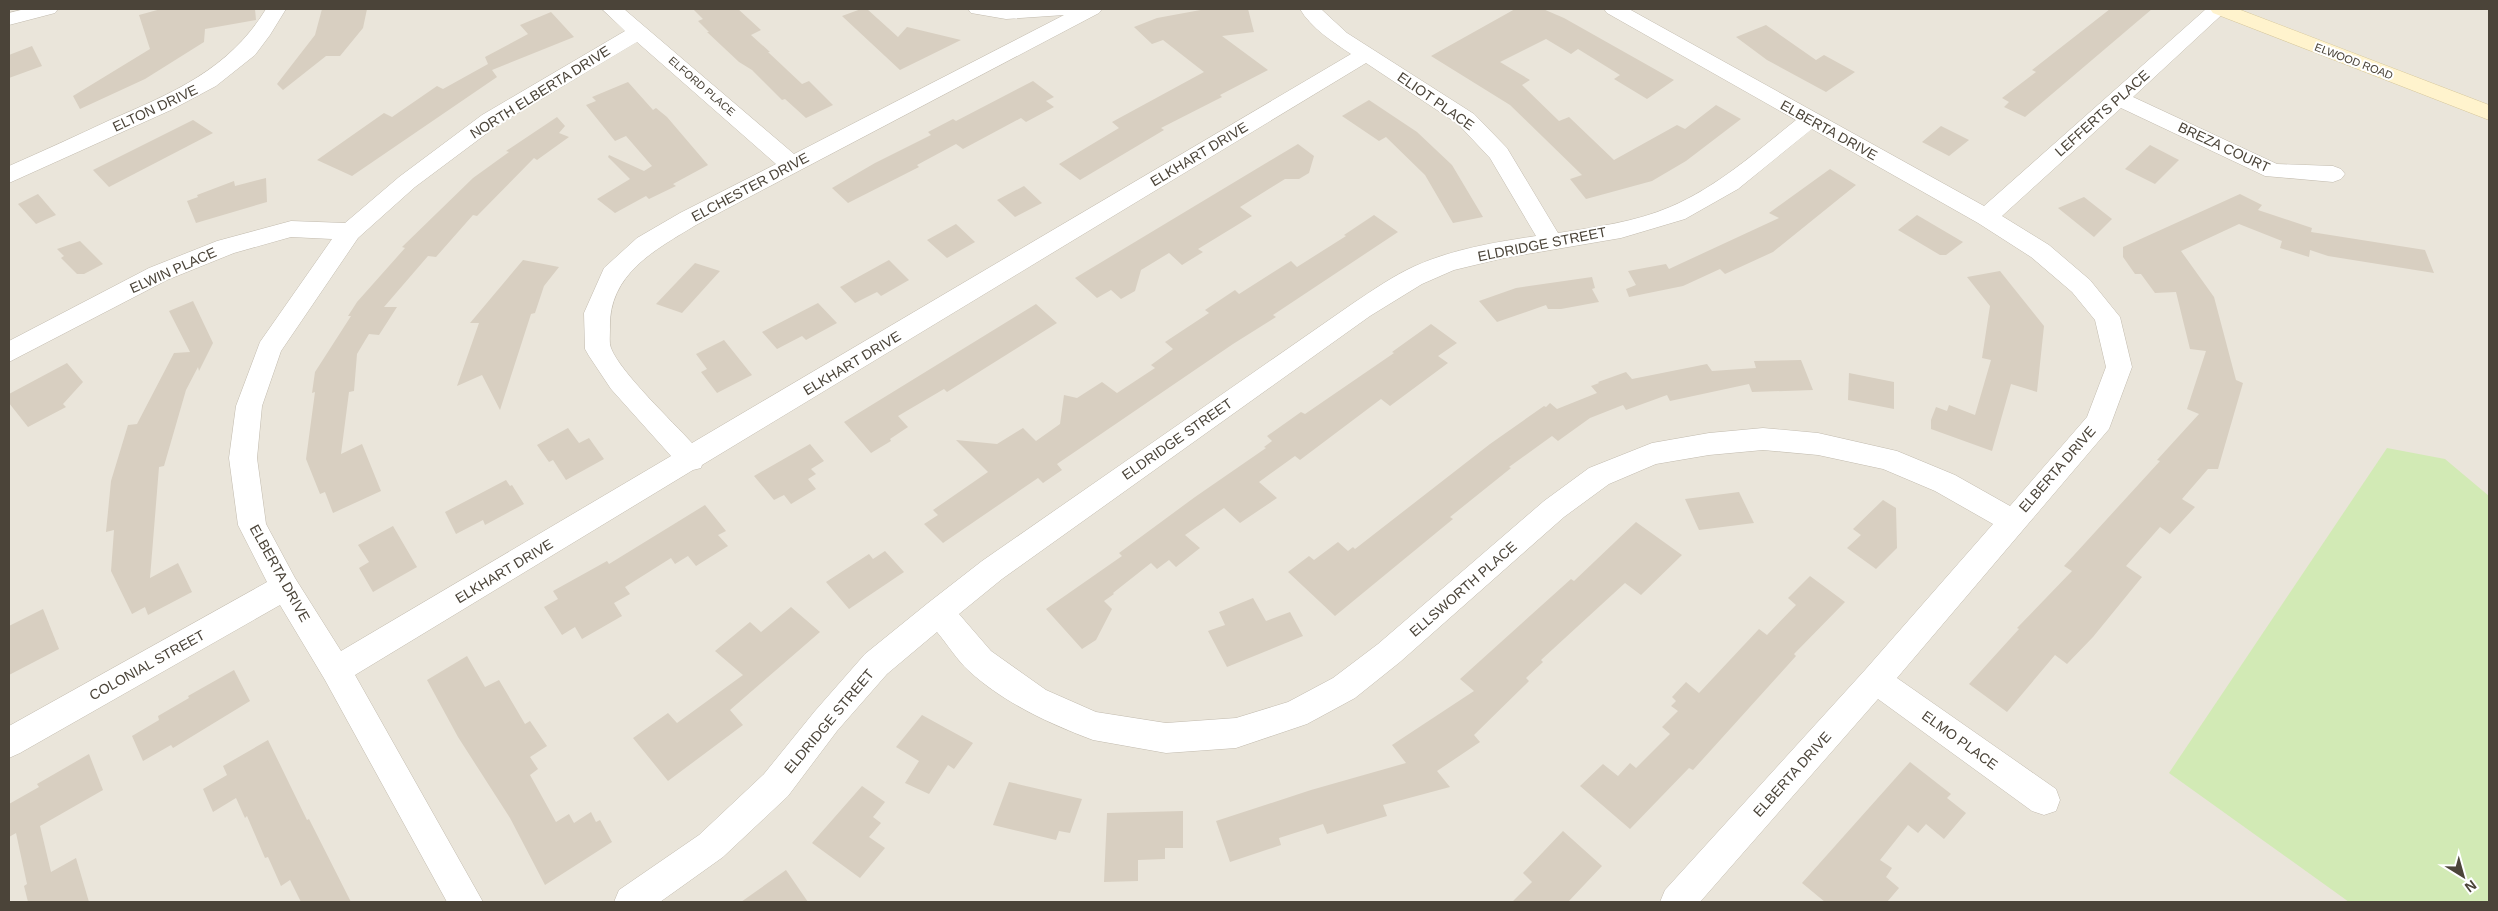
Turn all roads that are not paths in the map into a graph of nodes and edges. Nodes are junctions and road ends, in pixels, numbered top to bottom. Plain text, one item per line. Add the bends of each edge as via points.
1 (48, 9) edge
2 (276, 9) edge
3 (612, 9) edge
4 (978, 9) edge
5 (1064, 9) edge
6 (1092, 9) edge
7 (1310, 9) edge
8 (1614, 9) edge
9 (2219, 9) edge
10 (9, 19) edge
11 (640, 31) junction
12 (1366, 54) junction
13 (2120, 99) junction
14 (2489, 113) edge
15 (1810, 120) junction
16 (791, 164) junction
17 (2334, 174) dead end
18 (9, 175) edge
19 (1986, 217) junction
20 (350, 232) junction
21 (1552, 243) junction
22 (9, 352) edge
23 (691, 460) junction
24 (2012, 521) junction
25 (285, 587) junction
26 (938, 612) junction
27 (336, 670) junction
28 (1876, 680) junction
29 (9, 743) edge
30 (2044, 800) dead end
31 (466, 902) edge
32 (630, 902) edge
33 (1678, 902) edge

1 - 10 street
2 - 18 street, ELTON DRIVE via 266,30 238,59 202,86
3 - 11 street, ELFORD PLACE
4 - 5 street via 1006,13
6 - 16 street, ELCHESTER DRIVE
7 - 12 street, ELIOT PLACE via 1340,37
8 - 15 street, ELBERTA DRIVE
9 - 13 street, LEFFERTS PLACE
9 - 14 main road, ELWOOD ROAD
11 - 16 street, ELFORD PLACE
11 - 20 street, NORTH ELBERTA DRIVE via 490,120 407,182
12 - 21 street, ELIOT PLACE via 1466,119 1493,146
12 - 23 street, ELKHART DRIVE
13 - 17 street, BREZA COURT via 2273,171
13 - 19 street, LEFFERTS PLACE
15 - 19 street, ELBERTA DRIVE
15 - 21 street, ELDRIDGE STREET via 1720,190 1677,213 1628,228
16 - 23 street, ELCHESTER DRIVE via 646,244 613,274 597,313 598,349 620,382
19 - 24 street, ELBERTA DRIVE via 2040,251 2081,286 2107,317 2119,367 2099,422
20 - 22 street, ELWIN PLACE via 291,230 226,247 158,274
20 - 25 street, ELBERTA DRIVE via 269,349 249,406 243,458 252,525
21 - 26 street, ELDRIDGE STREET via 1446,263 1405,281 1008,558
23 - 27 street, ELKHART DRIVE
24 - 26 street, ELLSWORTH PLACE via 1945,483 1887,459 1818,444 1763,439 1652,454 1599,476 1554,509 1389,653 1344,688 1296,714 1236,733 1166,738 1093,726 1035,700 980,661
24 - 28 street, ELBERTA DRIVE
25 - 27 street, ELBERTA DRIVE
25 - 29 street, COLONIAL STREET
26 - 32 street, ELDRIDGE STREET via 876,664 762,799 711,846
27 - 31 street, ELBERTA DRIVE
28 - 30 street, ELMO PLACE
28 - 33 street, ELBERTA DRIVE

